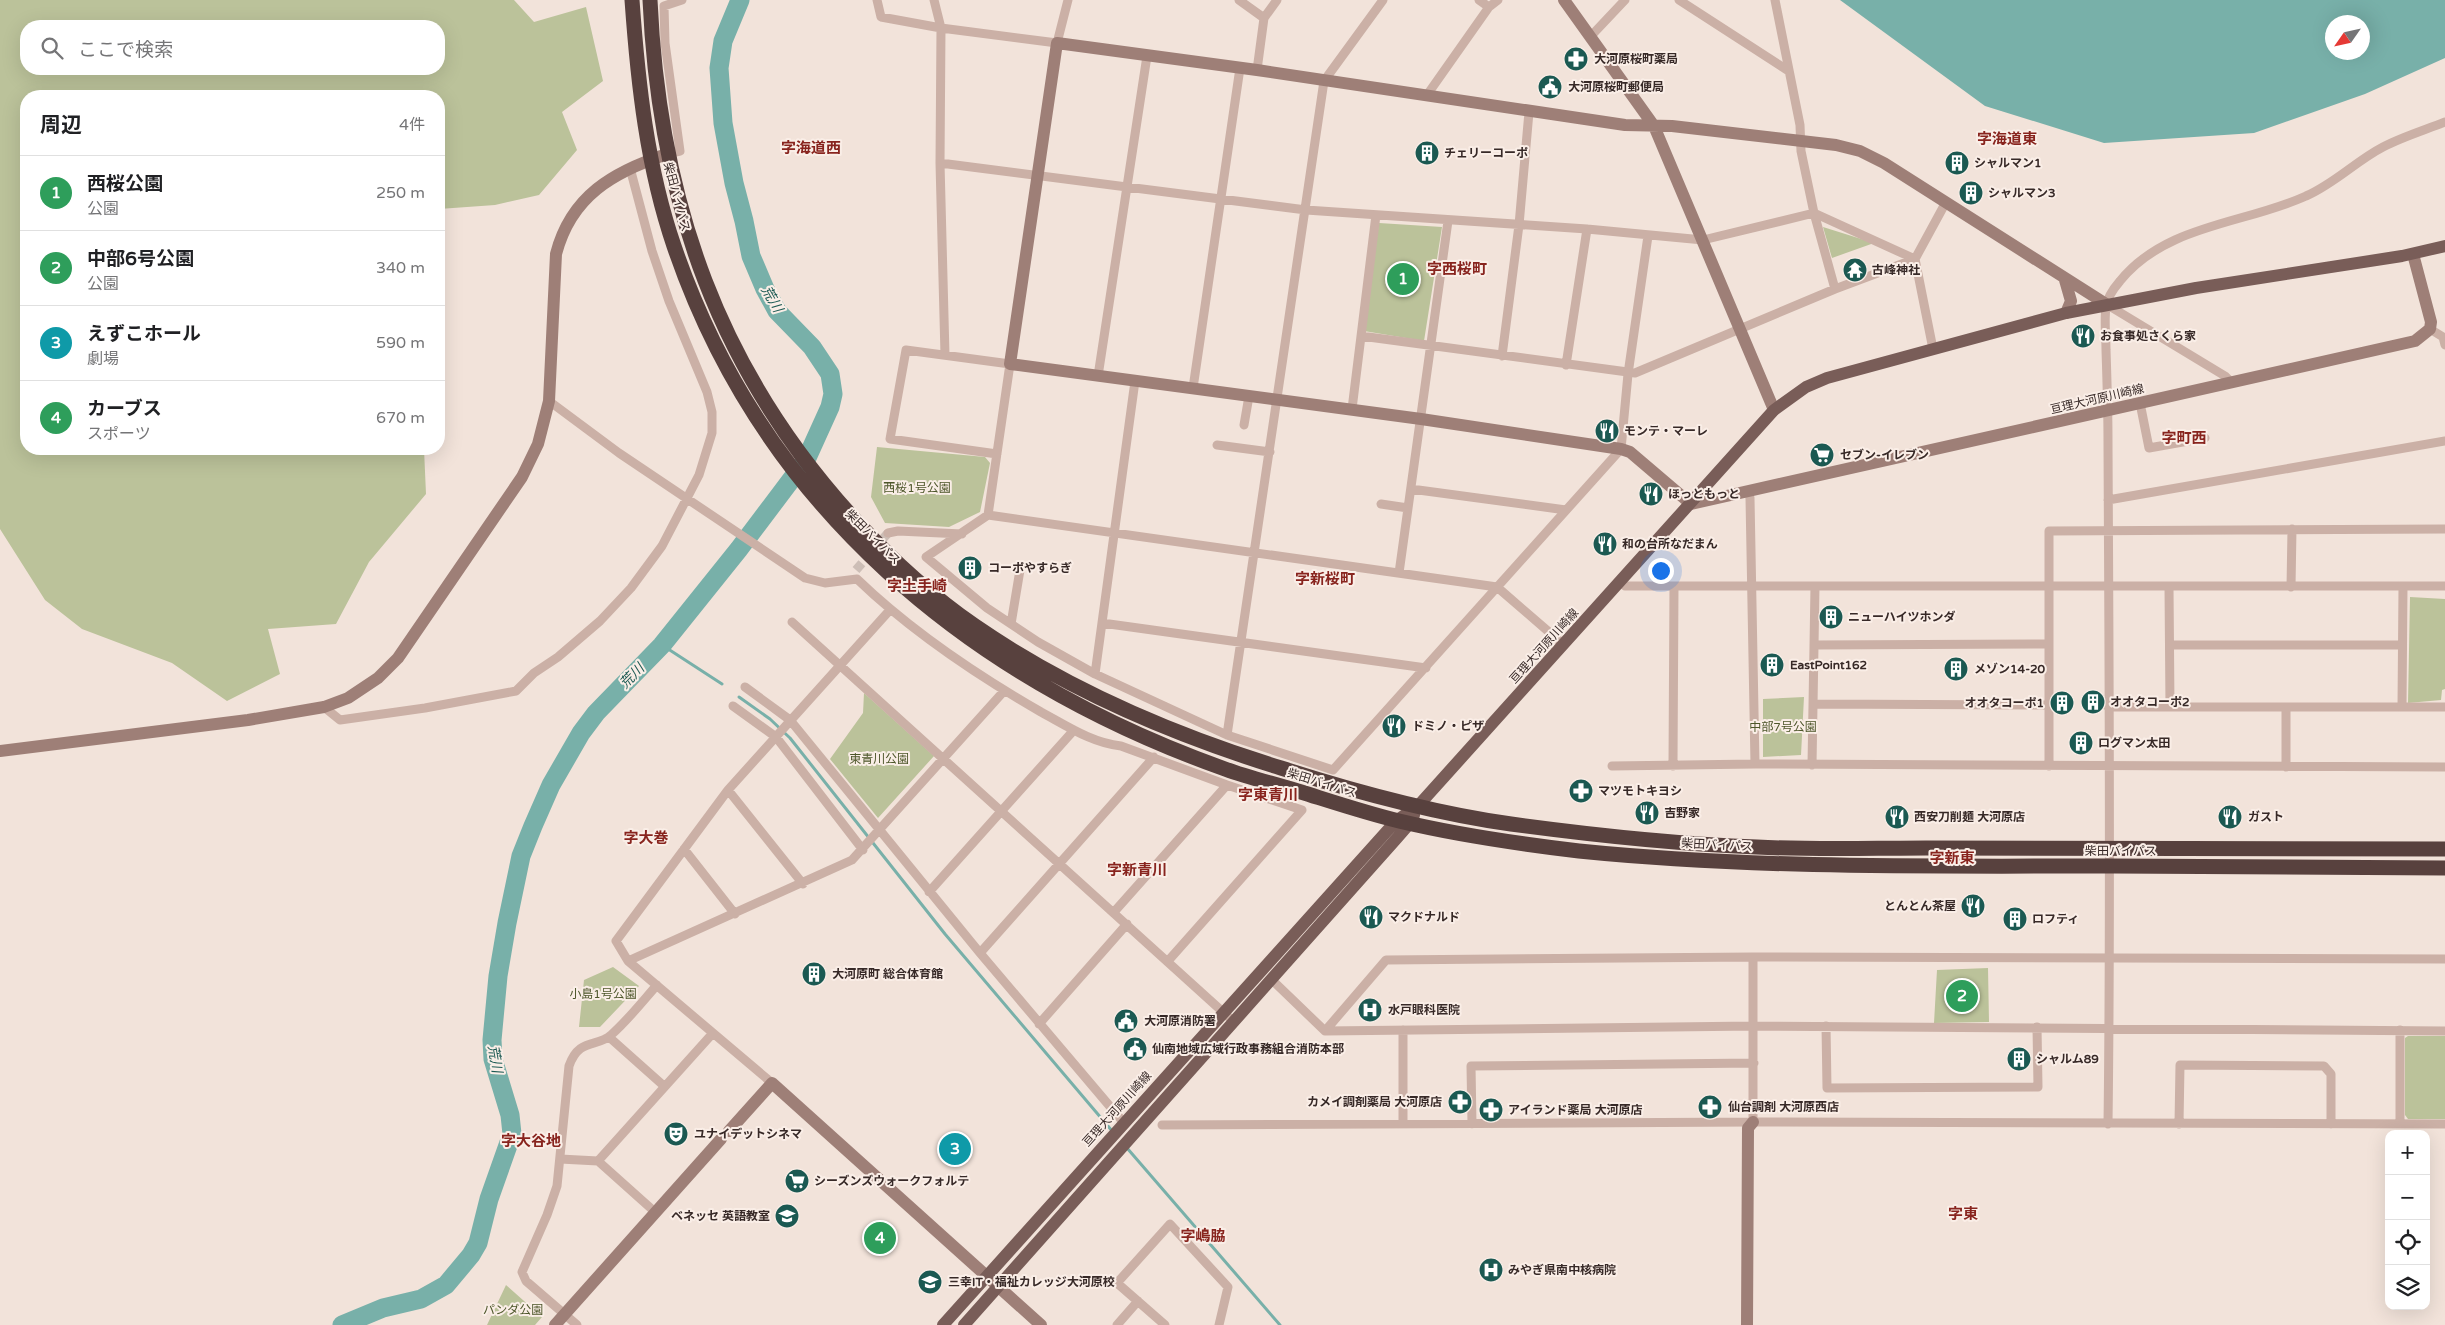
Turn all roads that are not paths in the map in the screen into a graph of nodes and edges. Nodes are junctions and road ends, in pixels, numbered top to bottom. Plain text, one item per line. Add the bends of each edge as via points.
1 (632, 0) edge
2 (650, 0) edge
3 (682, 0) edge
4 (877, 0) edge
5 (934, 0) edge
6 (1068, 0) edge
7 (1239, 0) edge
8 (1277, 0) edge
9 (1384, 0) edge
10 (1479, 0) edge
11 (1498, 0) edge
12 (1564, 0) edge
13 (1625, 0) edge
14 (1679, 0) edge
15 (1775, 0) edge
16 (1489, 7) junction
17 (1264, 18) junction
18 (941, 28) junction
19 (1591, 36) junction
20 (1057, 43) junction
21 (1147, 56) junction
22 (1240, 68) junction
23 (1257, 70) junction
24 (1788, 70) junction
25 (1324, 81) junction
26 (1427, 95) junction
27 (1529, 112) junction
28 (2445, 122) edge
29 (1654, 126) junction
30 (1800, 140) junction
31 (667, 154) junction
32 (651, 159) junction
33 (940, 163) junction
34 (630, 168) junction
35 (1037, 176) junction
36 (1128, 187) junction
37 (1221, 199) junction
38 (1946, 202) junction
39 (1306, 210) junction
40 (1814, 213) junction
41 (1376, 215) junction
42 (1448, 221) junction
43 (1519, 225) junction
44 (1587, 229) junction
45 (1648, 236) junction
46 (1703, 240) junction
47 (2445, 246) edge
48 (2413, 254) junction
49 (1915, 259) junction
50 (2065, 280) junction
51 (1835, 289) junction
52 (2106, 304) junction
53 (2066, 313) junction
54 (1740, 328) junction
55 (2430, 329) junction
56 (1361, 336) junction
57 (2445, 345) edge
58 (1430, 346) junction
59 (1933, 349) junction
60 (945, 355) junction
61 (1502, 356) junction
62 (1010, 364) junction
63 (1566, 365) junction
64 (1628, 374) junction
65 (1098, 376) junction
66 (1135, 381) junction
67 (2231, 382) junction
68 (1193, 388) junction
69 (1249, 396) junction
70 (1278, 400) junction
71 (549, 401) junction
72 (2140, 403) junction
73 (1352, 410) junction
74 (1774, 410) junction
75 (2108, 410) junction
76 (1421, 419) junction
77 (1244, 425) dead end
78 (2205, 438) dead end
79 (2445, 441) edge
80 (1217, 445) dead end
81 (1621, 449) junction
82 (1270, 452) junction
83 (997, 454) junction
84 (1411, 489) junction
85 (1748, 491) junction
86 (687, 498) junction
87 (2108, 500) junction
88 (1381, 504) dead end
89 (1691, 504) junction
90 (1408, 508) junction
91 (1566, 510) junction
92 (988, 515) junction
93 (2445, 529) edge
94 (2108, 530) junction
95 (2292, 530) junction
96 (888, 532) dead end
97 (1114, 532) junction
98 (962, 534) junction
99 (1255, 552) junction
100 (1020, 570) dead end
101 (1399, 573) junction
102 (1620, 582) junction
103 (1497, 586) junction
104 (1674, 586) junction
105 (1752, 586) junction
106 (1815, 586) junction
107 (2403, 586) junction
108 (2445, 586) edge
109 (2049, 587) junction
110 (2108, 587) junction
111 (2169, 587) junction
112 (2291, 587) junction
113 (889, 611) junction
114 (792, 622) dead end
115 (1102, 622) junction
116 (1011, 624) junction
117 (1241, 644) junction
118 (2049, 644) junction
119 (1564, 645) junction
120 (1814, 645) junction
121 (2170, 645) junction
122 (2402, 645) junction
123 (840, 665) junction
124 (1426, 668) junction
125 (1095, 674) junction
126 (745, 687) dead end
127 (1004, 691) junction
128 (1813, 704) junction
129 (2049, 705) junction
130 (733, 706) dead end
131 (324, 707) junction
132 (2170, 707) junction
133 (2286, 707) junction
134 (2402, 707) junction
135 (2445, 707) edge
136 (2108, 708) junction
137 (789, 722) junction
138 (1074, 730) junction
139 (1227, 735) junction
140 (777, 736) junction
141 (0, 751) edge
142 (1154, 757) junction
143 (944, 759) junction
144 (1755, 764) junction
145 (1812, 764) junction
146 (1612, 766) dead end
147 (1673, 766) junction
148 (2049, 766) junction
149 (2108, 767) junction
150 (2286, 767) junction
151 (2445, 767) edge
152 (1227, 786) junction
153 (728, 790) junction
154 (1418, 806) junction
155 (1002, 812) junction
156 (1403, 822) junction
157 (878, 834) junction
158 (864, 848) junction
159 (2111, 848) junction
160 (684, 849) junction
161 (2445, 849) edge
162 (1060, 863) junction
163 (2111, 866) junction
164 (2445, 868) edge
165 (803, 884) junction
166 (929, 892) junction
167 (1114, 912) junction
168 (735, 914) junction
169 (1127, 924) junction
170 (980, 954) junction
171 (1753, 957) junction
172 (2110, 959) junction
173 (2445, 959) edge
174 (628, 961) junction
175 (1168, 961) junction
176 (1272, 980) junction
177 (657, 985) junction
178 (1224, 1011) junction
179 (1234, 1022) junction
180 (1039, 1024) junction
181 (1754, 1026) junction
182 (1826, 1026) junction
183 (2037, 1027) junction
184 (1403, 1030) junction
185 (2110, 1030) junction
186 (2400, 1030) junction
187 (2445, 1030) edge
188 (1325, 1031) junction
189 (713, 1033) junction
190 (609, 1037) junction
191 (1193, 1046) junction
192 (1204, 1056) junction
193 (1754, 1063) junction
194 (772, 1083) junction
195 (664, 1086) junction
196 (1753, 1122) junction
197 (1403, 1124) junction
198 (1472, 1124) junction
199 (2108, 1124) junction
200 (2179, 1124) junction
201 (2331, 1124) junction
202 (2400, 1124) junction
203 (2445, 1124) edge
204 (1162, 1125) dead end
205 (1117, 1131) junction
206 (560, 1159) junction
207 (598, 1161) junction
208 (655, 1212) junction
209 (986, 1276) junction
210 (998, 1286) junction
211 (1138, 1301) junction
212 (564, 1314) junction
213 (555, 1325) edge
214 (577, 1325) edge
215 (942, 1325) edge
216 (964, 1325) edge
217 (1041, 1325) edge
218 (1117, 1325) edge
219 (1165, 1325) edge
220 (1219, 1325) edge
221 (1747, 1325) edge

1 - 32 highway, 柴田バイパス via 637,69
2 - 31 highway, 柴田バイパス via 654,76
3 - 31 street via 664,6 665,43 680,151
4 - 18 street via 881,16
5 - 18 street
6 - 20 street
7 - 17 street
8 - 17 street
9 - 25 street
10 - 16 street
11 - 16 street
12 - 19 street
13 - 19 street
14 - 24 street
15 - 24 street
16 - 26 street
17 - 23 street
18 - 20 street
18 - 33 street
19 - 29 street
20 - 21 street
20 - 35 street
21 - 22 street
21 - 36 street
22 - 23 street
22 - 37 street
23 - 25 street
24 - 30 street via 1800,125
25 - 26 street
25 - 39 street
26 - 27 street
27 - 29 street
27 - 43 street
28 - 52 street via 2381,148 2307,196 2215,224 2158,250 2122,279
29 - 30 street
29 - 46 street
30 - 38 street via 1860,151
30 - 40 street
31 - 32 street
31 - 154 highway, 柴田バイパス via 692,246 714,308 735,352 770,412 800,454 843,507 897,564 939,599 1020,655 1130,713 1245,757 1386,800
32 - 34 street
32 - 156 highway, 柴田バイパス via 675,247 739,390 792,469 836,522 888,574 935,614 993,655 1048,689 1114,723 1224,769
33 - 35 street
33 - 60 street
34 - 71 street via 592,192 574,211 562,234 556,254
34 - 86 street via 652,251 712,412 712,434 699,475
35 - 36 street
35 - 62 street
36 - 37 street
36 - 65 street
37 - 39 street
37 - 68 street
38 - 49 street
38 - 50 street
39 - 41 street
39 - 70 street
40 - 46 street
40 - 49 street
40 - 51 street
41 - 42 street
41 - 56 street
42 - 43 street
42 - 58 street
43 - 44 street
43 - 61 street
44 - 45 street
44 - 63 street
45 - 46 street
45 - 64 street
46 - 54 street
47 - 48 main road, 亘理大河原川崎線
48 - 52 main road, 亘理大河原川崎線
48 - 55 street via 2431,322
49 - 51 street
49 - 59 street
50 - 52 street
50 - 53 street via 2071,300
51 - 54 street
52 - 53 main road, 亘理大河原川崎線
52 - 67 street
52 - 75 street
53 - 59 main road, 亘理大河原川崎線
54 - 64 street
54 - 74 street
55 - 57 street via 2443,337
55 - 67 street, 亘理大河原川崎線 via 2415,341
56 - 58 street
56 - 73 street
58 - 61 street
58 - 76 street
59 - 74 main road, 亘理大河原川崎線 via 1827,378 1800,391
60 - 62 street
60 - 83 street via 906,350 890,439
61 - 63 street
62 - 65 street
62 - 83 street
63 - 64 street
64 - 81 street
65 - 66 street
66 - 68 street
66 - 97 street
67 - 72 street, 亘理大河原川崎線
68 - 69 street
69 - 70 street
69 - 77 street
70 - 73 street
70 - 82 street
71 - 86 street
71 - 131 street via 538,444 522,477 398,658 378,678 348,698
72 - 75 street, 亘理大河原川崎線
72 - 78 street via 2149,448
73 - 76 street
74 - 89 main road, 亘理大河原川崎線
75 - 85 street, 亘理大河原川崎線
75 - 87 street
76 - 81 street
76 - 84 street
79 - 87 street
80 - 82 street
81 - 89 street via 1630,452
81 - 91 street
82 - 99 street
83 - 92 street
84 - 90 street
84 - 91 street
85 - 89 street, 亘理大河原川崎線
85 - 105 street
86 - 113 street via 805,578 825,583 856,574
86 - 131 street via 662,546 631,588 600,621 516,691 340,720
87 - 94 street
88 - 90 street
89 - 102 main road, 亘理大河原川崎線
90 - 101 street
91 - 103 street
92 - 97 street
92 - 98 street
93 - 95 street
94 - 95 street
94 - 109 street via 2049,531
94 - 110 street
95 - 112 street
96 - 98 street
97 - 99 street
97 - 115 street
98 - 116 street via 926,557
99 - 101 street
99 - 117 street
100 - 116 street
101 - 103 street
102 - 104 street via 1626,586
102 - 119 main road, 亘理大河原川崎線
103 - 119 street
103 - 124 street
104 - 105 street
104 - 147 street
105 - 106 street
105 - 144 street
106 - 109 street
106 - 120 street
107 - 108 street
107 - 112 street
107 - 122 street
109 - 110 street
109 - 118 street
110 - 111 street
110 - 136 street
111 - 112 street
111 - 121 street
113 - 123 street
113 - 127 street
114 - 123 street
115 - 117 street
115 - 125 street
116 - 125 street
117 - 124 street
117 - 139 street
118 - 120 street
118 - 129 street
119 - 154 main road, 亘理大河原川崎線
120 - 128 street
121 - 122 street
121 - 132 street
122 - 134 street
123 - 137 street
123 - 143 street
124 - 139 street via 1333,770
125 - 139 street
126 - 137 street
127 - 138 street
127 - 143 street
128 - 129 street
128 - 145 street
129 - 148 street
130 - 140 street
131 - 141 street via 248,720
132 - 133 street
132 - 136 street
133 - 134 street
133 - 150 street
134 - 135 street
136 - 149 street
137 - 140 street
137 - 157 street
138 - 142 street via 1104,744
138 - 155 street
140 - 153 street
140 - 158 street
142 - 152 street
142 - 162 street
143 - 155 street
143 - 157 street
144 - 145 street
144 - 147 street
145 - 148 street
146 - 147 street
148 - 149 street
149 - 150 street
149 - 159 street
150 - 151 street
152 - 167 street
152 - 175 street via 1302,810
153 - 160 street
153 - 165 street
154 - 156 main road, 亘理大河原川崎線
154 - 159 highway, 柴田バイパス via 1507,824 1716,846
155 - 162 street
155 - 166 street
156 - 163 highway, 柴田バイパス via 1576,850 1689,859 1891,866
156 - 176 main road, 亘理大河原川崎線
156 - 178 main road, 亘理大河原川崎線
157 - 158 street
157 - 166 street
158 - 165 street via 852,860
159 - 161 highway, 柴田バイパス
159 - 163 street
160 - 168 street
160 - 174 street via 616,941
162 - 167 street
162 - 170 street
163 - 164 highway, 柴田バイパス
163 - 172 street
165 - 168 street
166 - 170 street
167 - 169 street
168 - 174 street
169 - 175 street
169 - 180 street
170 - 180 street
171 - 172 street
171 - 181 street
171 - 188 street via 1386,960
172 - 173 street
172 - 185 street
174 - 177 street
175 - 178 street
176 - 179 main road, 亘理大河原川崎線
176 - 188 street
177 - 189 street
177 - 190 street
178 - 179 street
178 - 191 main road, 亘理大河原川崎線
179 - 192 main road, 亘理大河原川崎線
180 - 205 street
181 - 182 street
181 - 184 street
181 - 193 street
182 - 183 street
182 - 183 street via 1827,1088 2038,1087
183 - 185 street
184 - 188 street
184 - 197 street
185 - 186 street
185 - 199 street
186 - 187 street
186 - 202 street
189 - 194 street
189 - 195 street
190 - 195 street
190 - 206 street via 583,1046 571,1059
191 - 192 street
191 - 205 main road, 亘理大河原川崎線
192 - 210 main road, 亘理大河原川崎線
193 - 196 street
193 - 198 street via 1471,1066
194 - 208 street
194 - 209 street
195 - 207 street
196 - 198 street
196 - 199 street
196 - 221 street via 1748,1128
197 - 198 street
197 - 204 street
199 - 200 street
200 - 201 street
200 - 201 street via 2180,1064 2324,1066 2331,1074
201 - 202 street
202 - 203 street
205 - 209 main road, 亘理大河原川崎線
206 - 207 street
206 - 212 street via 557,1186 522,1272 526,1281
207 - 208 street
208 - 212 street
209 - 210 street
209 - 215 main road, 亘理大河原川崎線
210 - 216 main road, 亘理大河原川崎線
210 - 217 street
211 - 218 street
211 - 219 street
211 - 220 street via 1117,1283 1170,1224 1228,1287
212 - 213 street
212 - 214 street

